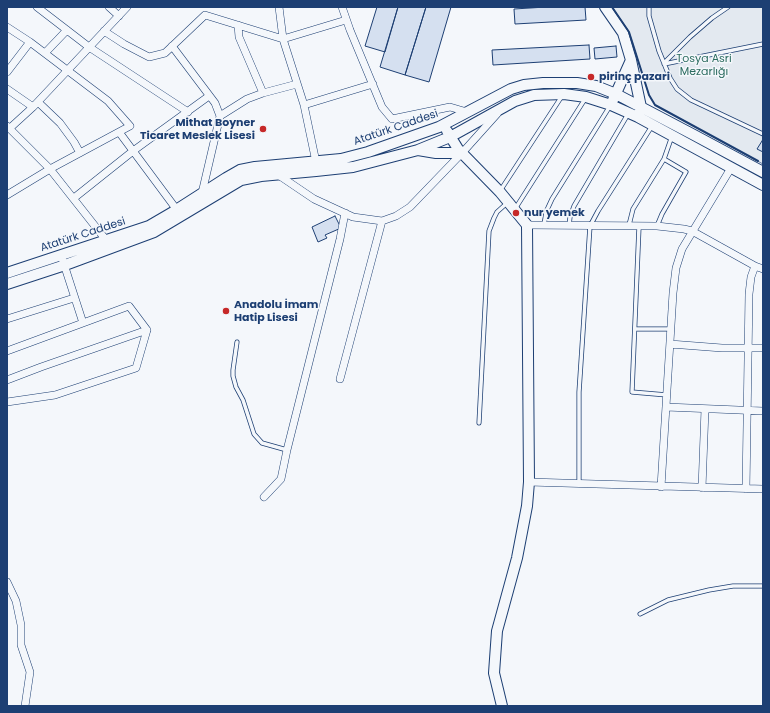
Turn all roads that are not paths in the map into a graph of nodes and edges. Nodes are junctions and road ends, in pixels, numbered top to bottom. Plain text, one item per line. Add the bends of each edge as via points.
1 (37, 7) edge
2 (109, 7) edge
3 (127, 7) edge
4 (279, 7) edge
5 (342, 7) edge
6 (605, 7) edge
7 (649, 7) edge
8 (728, 7) edge
9 (119, 16) junction
10 (346, 20) junction
11 (238, 25) junction
12 (7, 27) edge
13 (67, 30) junction
14 (104, 31) junction
15 (283, 39) junction
16 (30, 42) junction
17 (763, 44) edge
18 (172, 46) junction
19 (89, 47) junction
20 (45, 53) junction
21 (631, 60) junction
22 (664, 64) junction
23 (68, 70) junction
24 (7, 72) edge
25 (297, 84) junction
26 (373, 84) junction
27 (7, 89) edge
28 (263, 94) junction
29 (564, 94) junction
30 (616, 94) junction
31 (209, 96) junction
32 (586, 97) junction
33 (36, 105) junction
34 (304, 105) junction
35 (611, 105) junction
36 (641, 106) junction
37 (503, 107) junction
38 (188, 112) junction
39 (467, 112) junction
40 (628, 113) junction
41 (220, 116) junction
42 (638, 118) junction
43 (443, 125) junction
44 (652, 125) junction
45 (8, 127) edge
46 (119, 132) junction
47 (763, 134) edge
48 (672, 136) junction
49 (450, 137) junction
50 (418, 150) junction
51 (133, 151) junction
52 (80, 153) junction
53 (462, 153) junction
54 (664, 159) junction
55 (316, 162) junction
56 (731, 168) junction
57 (50, 169) junction
58 (762, 170) edge
59 (277, 174) junction
60 (763, 185) edge
61 (500, 192) junction
62 (202, 193) junction
63 (7, 195) edge
64 (74, 198) junction
65 (511, 206) junction
66 (177, 210) junction
67 (345, 213) junction
68 (382, 221) junction
69 (527, 225) junction
70 (544, 225) junction
71 (569, 226) junction
72 (590, 226) junction
73 (629, 226) junction
74 (639, 226) junction
75 (657, 226) junction
76 (692, 231) junction
77 (106, 240) junction
78 (61, 255) junction
79 (65, 265) junction
80 (755, 266) junction
81 (763, 269) edge
82 (7, 273) edge
83 (7, 284) edge
84 (74, 298) junction
85 (7, 319) edge
86 (83, 323) junction
87 (635, 329) junction
88 (671, 329) junction
89 (146, 330) junction
90 (237, 342) dead end
91 (670, 344) junction
92 (748, 348) junction
93 (763, 348) edge
94 (7, 351) edge
95 (340, 379) dead end
96 (7, 380) edge
97 (667, 395) junction
98 (7, 402) edge
99 (666, 407) junction
100 (705, 409) junction
101 (748, 410) junction
102 (763, 411) edge
103 (479, 423) dead end
104 (287, 450) junction
105 (528, 482) junction
106 (579, 484) junction
107 (661, 487) junction
108 (702, 488) junction
109 (746, 488) junction
110 (763, 489) edge
111 (264, 497) dead end
112 (7, 582) edge
113 (763, 586) edge
114 (640, 614) dead end
115 (25, 706) edge
116 (502, 706) edge

1 - 13 street
2 - 9 street
3 - 9 street
4 - 15 street
5 - 10 street
6 - 21 main road via 623,33
7 - 22 lane via 652,30
8 - 22 lane via 690,37
9 - 14 street
10 - 15 street
10 - 26 street
11 - 15 street
11 - 18 street via 205,15
11 - 28 street via 239,37
12 - 16 street
13 - 19 street
13 - 20 street
14 - 18 street via 149,57 165,53
14 - 19 street
15 - 25 street
16 - 20 street
16 - 24 street
17 - 22 lane
18 - 31 street
19 - 23 street
19 - 38 street
20 - 23 street
21 - 30 main road
21 - 36 main road
22 - 47 lane via 677,89 692,100
23 - 33 street
23 - 46 street via 108,101 130,126
25 - 28 street
25 - 34 street
26 - 34 street
26 - 39 street via 382,107 392,119 450,107
27 - 33 street
28 - 41 street via 247,99
29 - 32 main road, Atatürk Caddesi
29 - 37 main road, Atatürk Caddesi via 534,95
29 - 61 lane
30 - 35 main road
30 - 36 main road, Atatürk Caddesi
30 - 39 main road, Atatürk Caddesi via 596,86 577,83 524,85
31 - 38 street
31 - 41 street
32 - 35 main road, Atatürk Caddesi
32 - 65 lane
33 - 45 street
33 - 52 street via 60,123
34 - 55 street
35 - 40 main road, Atatürk Caddesi
35 - 70 lane via 552,199
36 - 42 main road
36 - 58 main road, Atatürk Caddesi
37 - 49 main road, Atatürk Caddesi
37 - 53 street
38 - 51 street
39 - 43 main road, Atatürk Caddesi
40 - 42 main road, Atatürk Caddesi
40 - 71 lane via 574,206
41 - 62 street
42 - 44 main road, Atatürk Caddesi
43 - 49 main road
43 - 55 main road, Atatürk Caddesi via 368,152
44 - 48 main road, Atatürk Caddesi
44 - 72 lane
45 - 57 street
46 - 51 street
46 - 52 street
48 - 54 lane
48 - 56 main road, Atatürk Caddesi
49 - 50 main road, Atatürk Caddesi
49 - 53 main road
50 - 53 main road
50 - 59 main road, Atatürk Caddesi via 353,167
51 - 64 street
51 - 66 street
52 - 57 street
53 - 61 main road
53 - 68 street via 410,207
54 - 73 lane via 633,209
54 - 75 lane via 686,172
55 - 62 main road, Atatürk Caddesi via 247,169 234,173
56 - 60 main road, Atatürk Caddesi
56 - 76 street
57 - 63 street
57 - 64 street
59 - 67 street via 314,199
59 - 79 main road, Atatürk Caddesi via 241,180 164,227
61 - 65 main road
62 - 66 main road, Atatürk Caddesi
64 - 77 street
65 - 69 main road
65 - 103 lane via 502,206 489,231
66 - 77 main road, Atatürk Caddesi via 149,226
67 - 68 street via 353,217
67 - 104 street
68 - 95 street
69 - 70 street
69 - 105 main road
70 - 71 street
71 - 72 street
72 - 73 street
72 - 106 lane via 579,392
73 - 74 street
74 - 75 street
74 - 87 lane
75 - 76 street
76 - 80 street
76 - 88 street via 682,249 676,268
77 - 78 main road, Atatürk Caddesi
78 - 79 street
78 - 82 main road, Atatürk Caddesi
79 - 83 main road, Atatürk Caddesi
79 - 84 street
80 - 81 street
80 - 92 street via 748,294
84 - 85 street
84 - 86 street
86 - 89 street via 129,306
86 - 94 street
87 - 88 lane
87 - 97 lane via 632,392
88 - 91 street
89 - 96 street
89 - 98 street via 136,368 55,395
90 - 104 lane via 233,376 254,434 262,443
91 - 92 street
91 - 97 street
92 - 93 street
92 - 101 street
97 - 99 street
99 - 100 street
99 - 107 street
100 - 101 street
100 - 108 street
101 - 102 street
101 - 109 street
104 - 111 street via 281,479
105 - 106 street
105 - 116 main road via 527,506 517,558 497,631 494,673
106 - 107 street
107 - 108 street
108 - 109 street
109 - 110 street
112 - 115 street via 16,601 21,626 21,645 30,672
113 - 114 lane via 733,586 708,590 668,600

